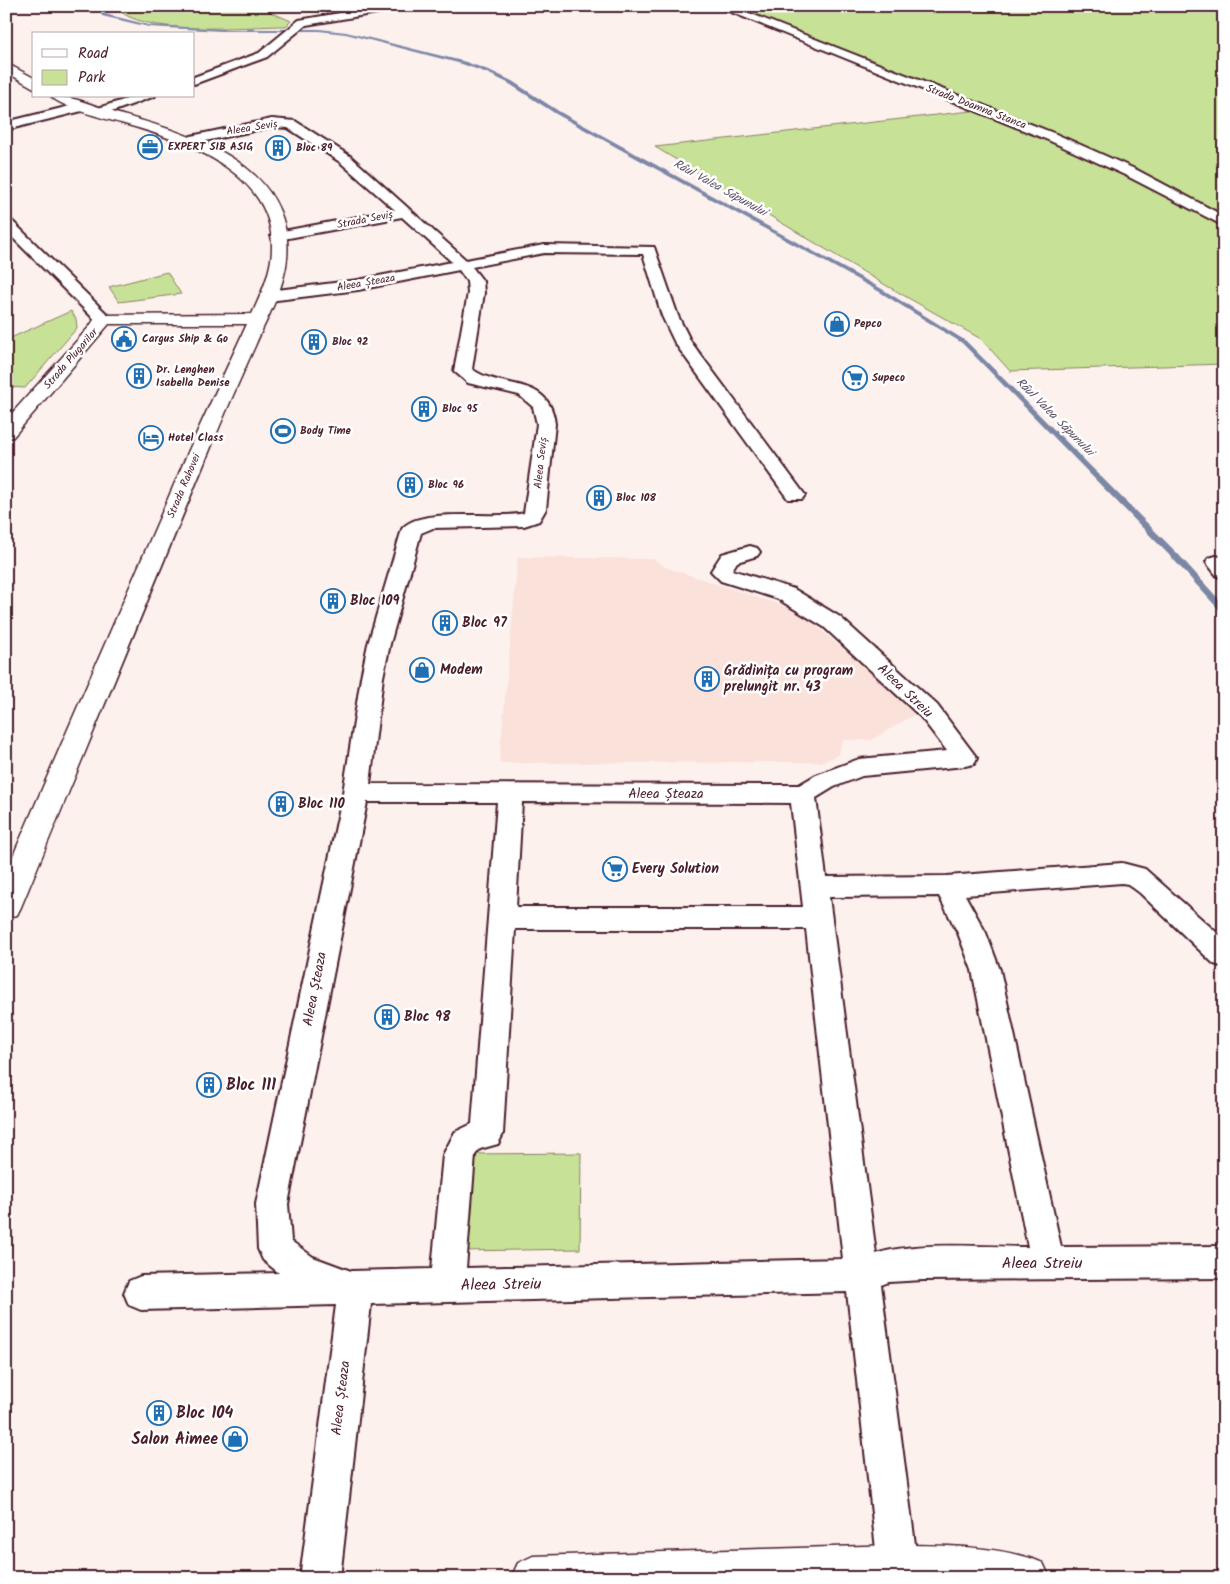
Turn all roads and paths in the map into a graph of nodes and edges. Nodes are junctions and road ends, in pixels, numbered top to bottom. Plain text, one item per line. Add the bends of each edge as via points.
1 (401, 6) edge
2 (721, 6) edge
3 (6, 66) edge
4 (195, 81) edge
5 (32, 83) edge
6 (54, 98) edge
7 (60, 98) edge
8 (143, 98) edge
9 (82, 108) junction
10 (100, 112) junction
11 (13, 124) edge
12 (191, 140) junction
13 (404, 212) junction
14 (1224, 222) edge
15 (6, 223) edge
16 (278, 236) junction
17 (462, 264) junction
18 (269, 296) junction
19 (104, 319) junction
20 (259, 319) junction
21 (6, 433) edge
22 (795, 494) dead end
23 (750, 552) dead end
24 (356, 793) junction
25 (510, 794) junction
26 (803, 794) junction
27 (947, 886) junction
28 (813, 887) junction
29 (6, 907) edge
30 (501, 918) junction
31 (818, 918) junction
32 (1224, 956) edge
33 (1048, 1262) junction
34 (1224, 1262) edge
35 (861, 1275) junction
36 (447, 1286) junction
37 (356, 1289) junction
38 (141, 1293) dead end
39 (898, 1567) junction
40 (320, 1578) edge
41 (533, 1578) edge
42 (1028, 1578) edge

1 - 4 street via 303,22 263,55
2 - 14 street, Strada Doamna Stanca via 1052,136
3 - 5 street
6 - 11 street via 49,107 34,117
7 - 9 street, Strada Rahovei
8 - 10 street
9 - 10 street, Strada Rahovei
9 - 11 street
10 - 12 street, Strada Rahovei via 155,126
12 - 13 street, Aleea Seviș via 272,123 291,124 345,160
12 - 16 street, Strada Rahovei via 216,154 251,181 272,210
13 - 16 street, Strada Seviș
13 - 17 street, Strada Seviș
15 - 19 street, Strada Plugarilor
16 - 18 street, Strada Rahovei via 279,261
17 - 18 street, Aleea Șteaza via 358,285
17 - 22 street via 544,249 649,250 670,316 683,343
17 - 24 street, Aleea Seviș via 475,280 476,287 463,371 474,379 525,392 536,399 545,414 536,509 532,517 524,520 431,522 412,529 379,644
18 - 20 street, Strada Rahovei
19 - 20 street
19 - 21 street, Strada Plugarilor
20 - 29 street, Strada Rahovei via 213,419
23 - 26 street, Aleea Streiu via 729,558 721,571 728,577 786,594 832,622 929,711 964,758 859,768 825,781
24 - 25 street, Aleea Șteaza
24 - 37 street, Aleea Șteaza via 272,1204 275,1248 302,1270
25 - 26 street, Aleea Șteaza
25 - 30 street
26 - 28 street
27 - 28 street
27 - 32 street via 1122,873 1136,876
27 - 33 street via 972,933 986,970
28 - 31 street
30 - 31 street
30 - 36 street via 487,1134 473,1136 463,1143 459,1155
31 - 35 street
33 - 34 street, Aleea Streiu
33 - 35 street, Aleea Streiu via 889,1266
35 - 36 street, Aleea Streiu
35 - 39 street
36 - 37 street, Aleea Streiu
37 - 38 street, Aleea Streiu
37 - 40 street, Aleea Șteaza
39 - 41 street
39 - 42 street via 942,1567

